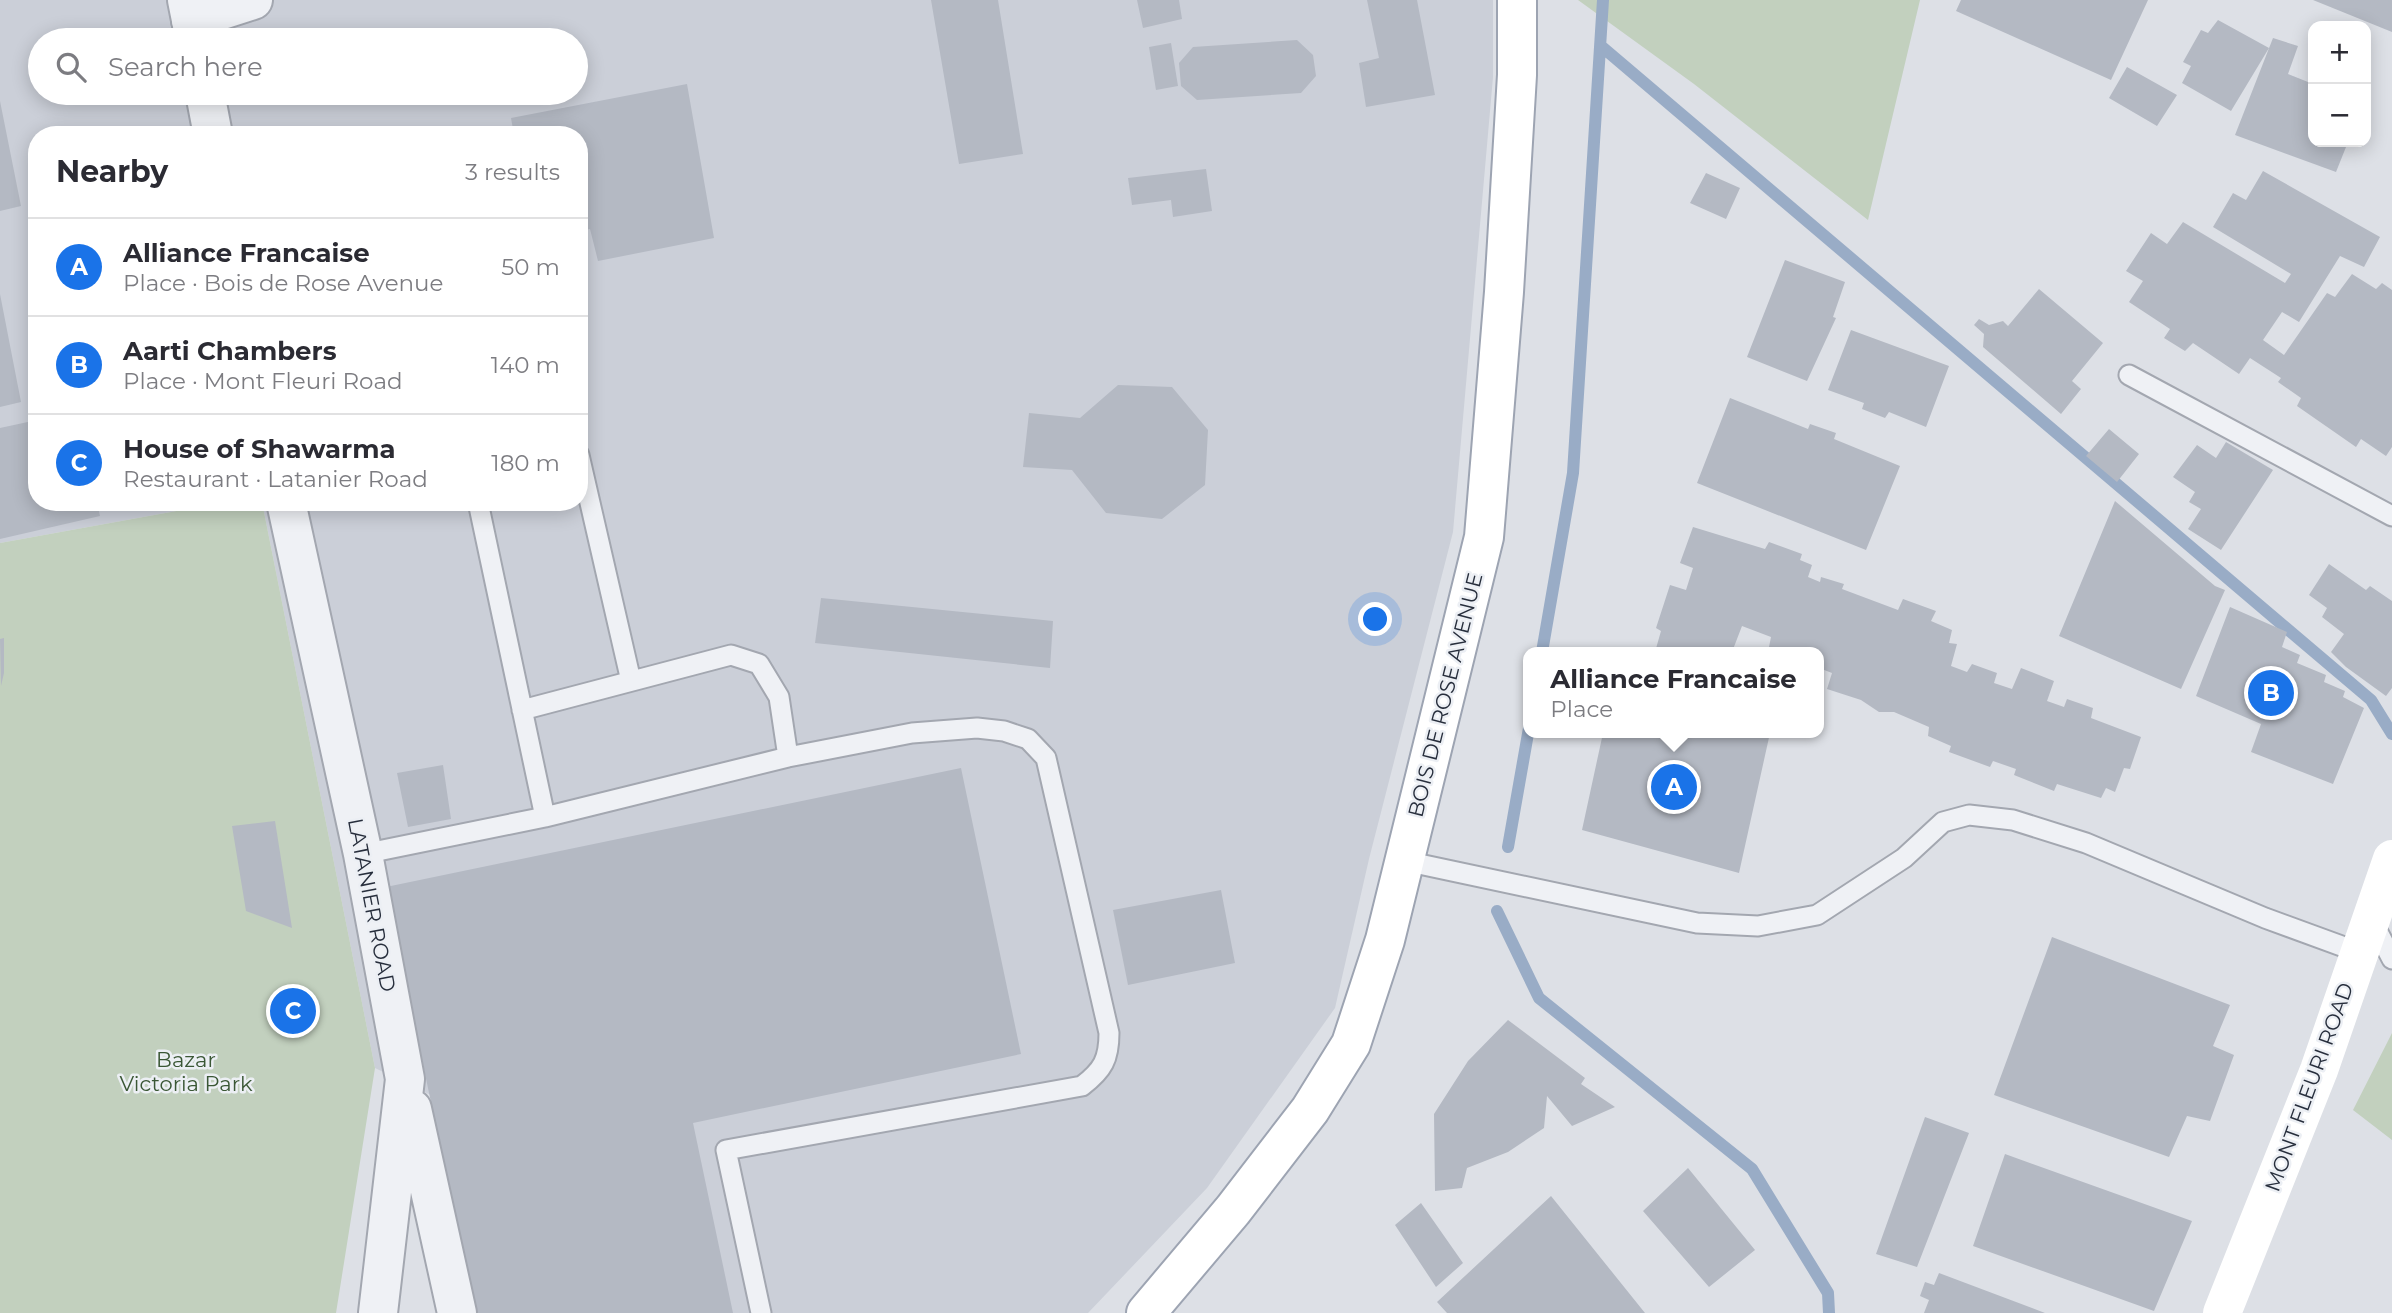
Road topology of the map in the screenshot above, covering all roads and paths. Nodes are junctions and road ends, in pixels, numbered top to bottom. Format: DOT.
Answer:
graph roads {
  1 [pos="253,0"];
  2 [pos="1517,0"];
  3 [pos="191,20"];
  4 [pos="207,105"];
  5 [pos="211,126"];
  6 [pos="2129,375"];
  7 [pos="588,494"];
  8 [pos="288,511"];
  9 [pos="480,511"];
  10 [pos="2392,516"];
  11 [pos="631,681"];
  12 [pos="522,710"];
  13 [pos="788,757"];
  14 [pos="545,817"];
  15 [pos="363,854"];
  16 [pos="2392,859"];
  17 [pos="1405,861"];
  18 [pos="2374,943"];
  19 [pos="405,1079"];
  20 [pos="378,1313"];
  21 [pos="457,1313"];
  22 [pos="761,1313"];
  23 [pos="1146,1313"];
  24 [pos="2222,1313"];
  1 -- 3 [label="street"];
  2 -- 17 [label="main road, BOIS DE ROSE AVENUE"];
  4 -- 5 [label="street"];
  6 -- 10 [label="lane"];
  7 -- 11 [label="lane"];
  8 -- 15 [label="street, LATANIER ROAD"];
  9 -- 12 [label="lane"];
  11 -- 12 [label="lane"];
  11 -- 13 [label="lane"];
  12 -- 14 [label="lane"];
  13 -- 14 [label="lane"];
  13 -- 22 [label="lane"];
  14 -- 15 [label="lane"];
  15 -- 19 [label="street, LATANIER ROAD"];
  16 -- 18 [label="main road, MONT FLEURI ROAD"];
  17 -- 18 [label="lane"];
  17 -- 23 [label="main road, BOIS DE ROSE AVENUE"];
  18 -- 24 [label="main road, MONT FLEURI ROAD"];
  19 -- 20 [label="street, LATANIER ROAD"];
  19 -- 21 [label="street"];
}
